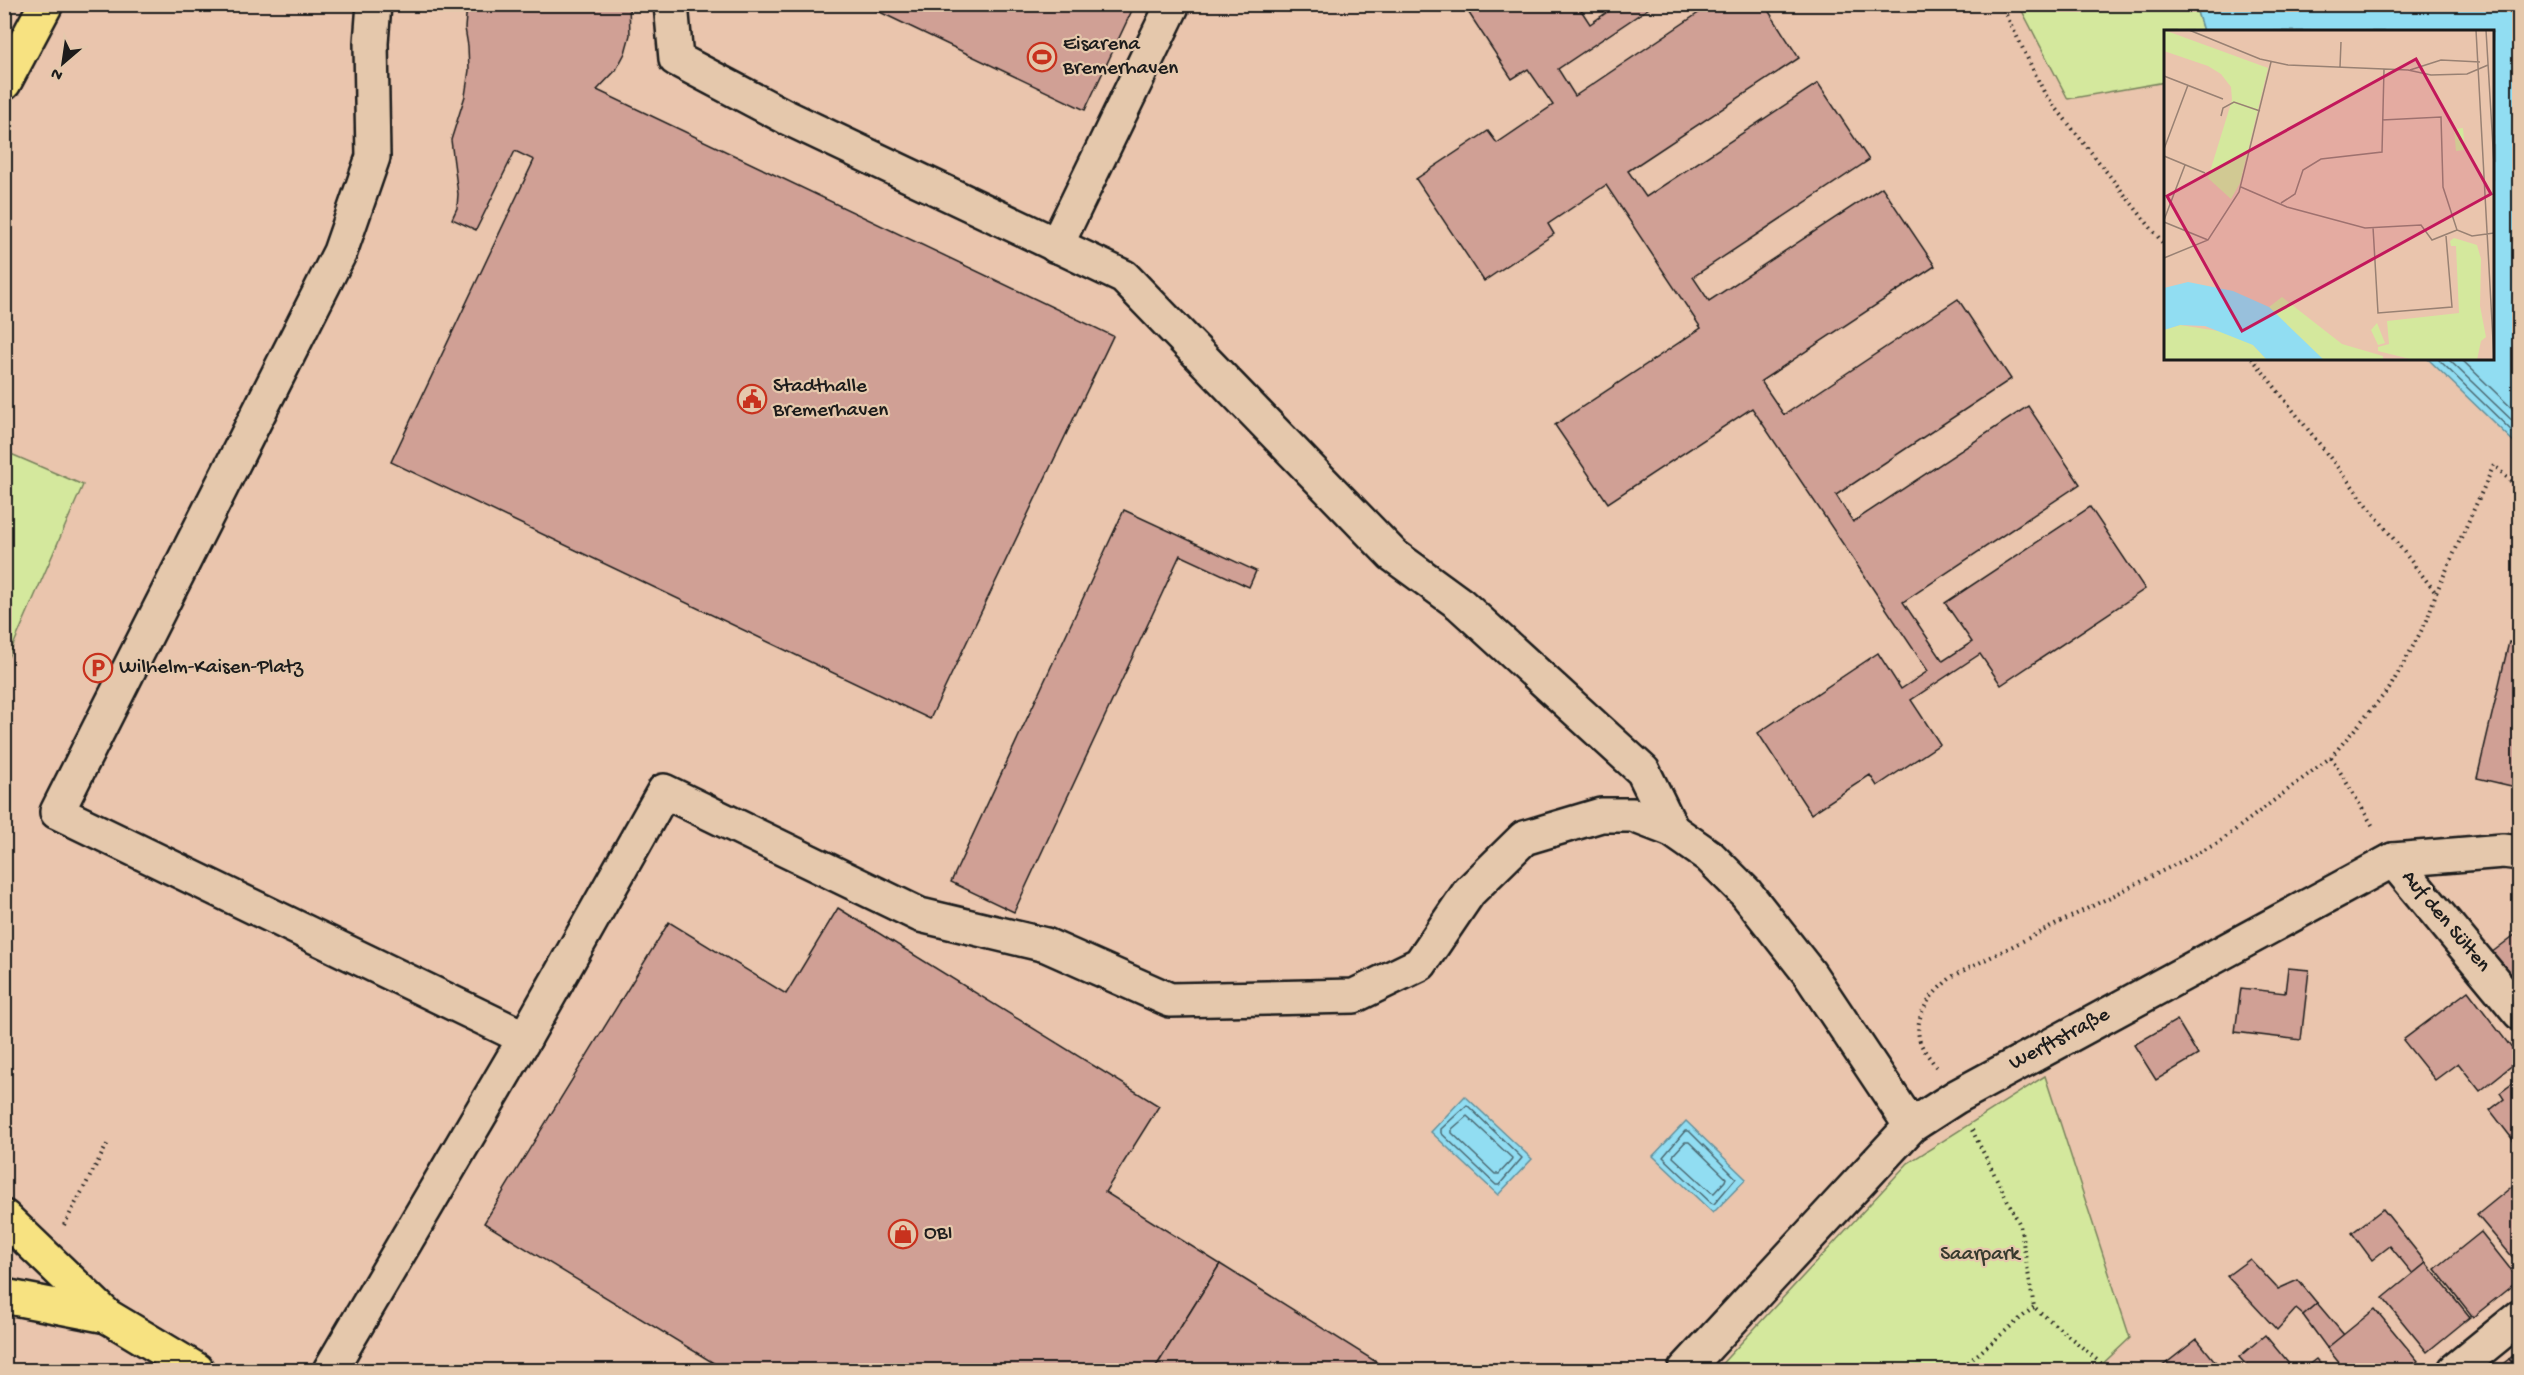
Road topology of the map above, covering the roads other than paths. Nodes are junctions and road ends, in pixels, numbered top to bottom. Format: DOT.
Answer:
graph roads {
  1 [pos="46,4"];
  2 [pos="374,4"];
  3 [pos="671,4"];
  4 [pos="1173,4"];
  5 [pos="4,83"];
  6 [pos="1056,246"];
  7 [pos="1672,831"];
  8 [pos="2520,853"];
  9 [pos="2393,860"];
  10 [pos="2520,1013"];
  11 [pos="525,1038"];
  12 [pos="1911,1126"];
  13 [pos="4,1217"];
  14 [pos="4,1296"];
  15 [pos="107,1316"];
  16 [pos="2520,1317"];
  17 [pos="196,1371"];
  18 [pos="330,1371"];
  19 [pos="1685,1371"];
  20 [pos="2455,1371"];
  1 -- 5 [label="main road"];
  2 -- 11 [label="street"];
  3 -- 6 [label="street"];
  4 -- 6 [label="street"];
  6 -- 7 [label="street"];
  7 -- 11 [label="street"];
  7 -- 12 [label="street"];
  8 -- 9 [label="street, Werftstraße"];
  9 -- 10 [label="street, Auf den Sülten"];
  9 -- 12 [label="street, Werftstraße"];
  11 -- 18 [label="street"];
  12 -- 19 [label="street, Werftstraße"];
  13 -- 15 [label="main road"];
  14 -- 15 [label="main road"];
  15 -- 17 [label="main road"];
  16 -- 20 [label="street"];
}
